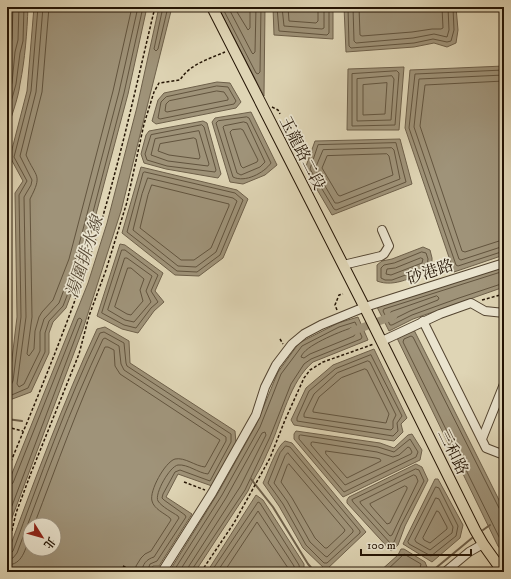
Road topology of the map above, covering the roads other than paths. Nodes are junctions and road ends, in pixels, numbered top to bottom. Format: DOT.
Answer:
graph roads {
  1 [pos="212,7"];
  2 [pos="382,230"];
  3 [pos="504,263"];
  4 [pos="343,265"];
  5 [pos="366,310"];
  6 [pos="504,313"];
  7 [pos="423,321"];
  8 [pos="382,341"];
  9 [pos="504,384"];
  10 [pos="482,439"];
  11 [pos="504,455"];
  12 [pos="483,544"];
  13 [pos="162,572"];
  14 [pos="445,572"];
  15 [pos="503,572"];
  1 -- 4 [label="main road, 玉龍路二段"];
  2 -- 4 [label="street"];
  3 -- 5 [label="street, 砂港路"];
  4 -- 5 [label="main road, 玉龍路二段"];
  5 -- 8 [label="main road, 三和路"];
  5 -- 13 [label="street, 砂港路"];
  6 -- 7 [label="street"];
  7 -- 8 [label="street"];
  7 -- 10 [label="street"];
  8 -- 12 [label="main road, 三和路"];
  9 -- 10 [label="street"];
  10 -- 11 [label="street"];
  12 -- 14 [label="street"];
  12 -- 15 [label="main road, 三和路"];
}
